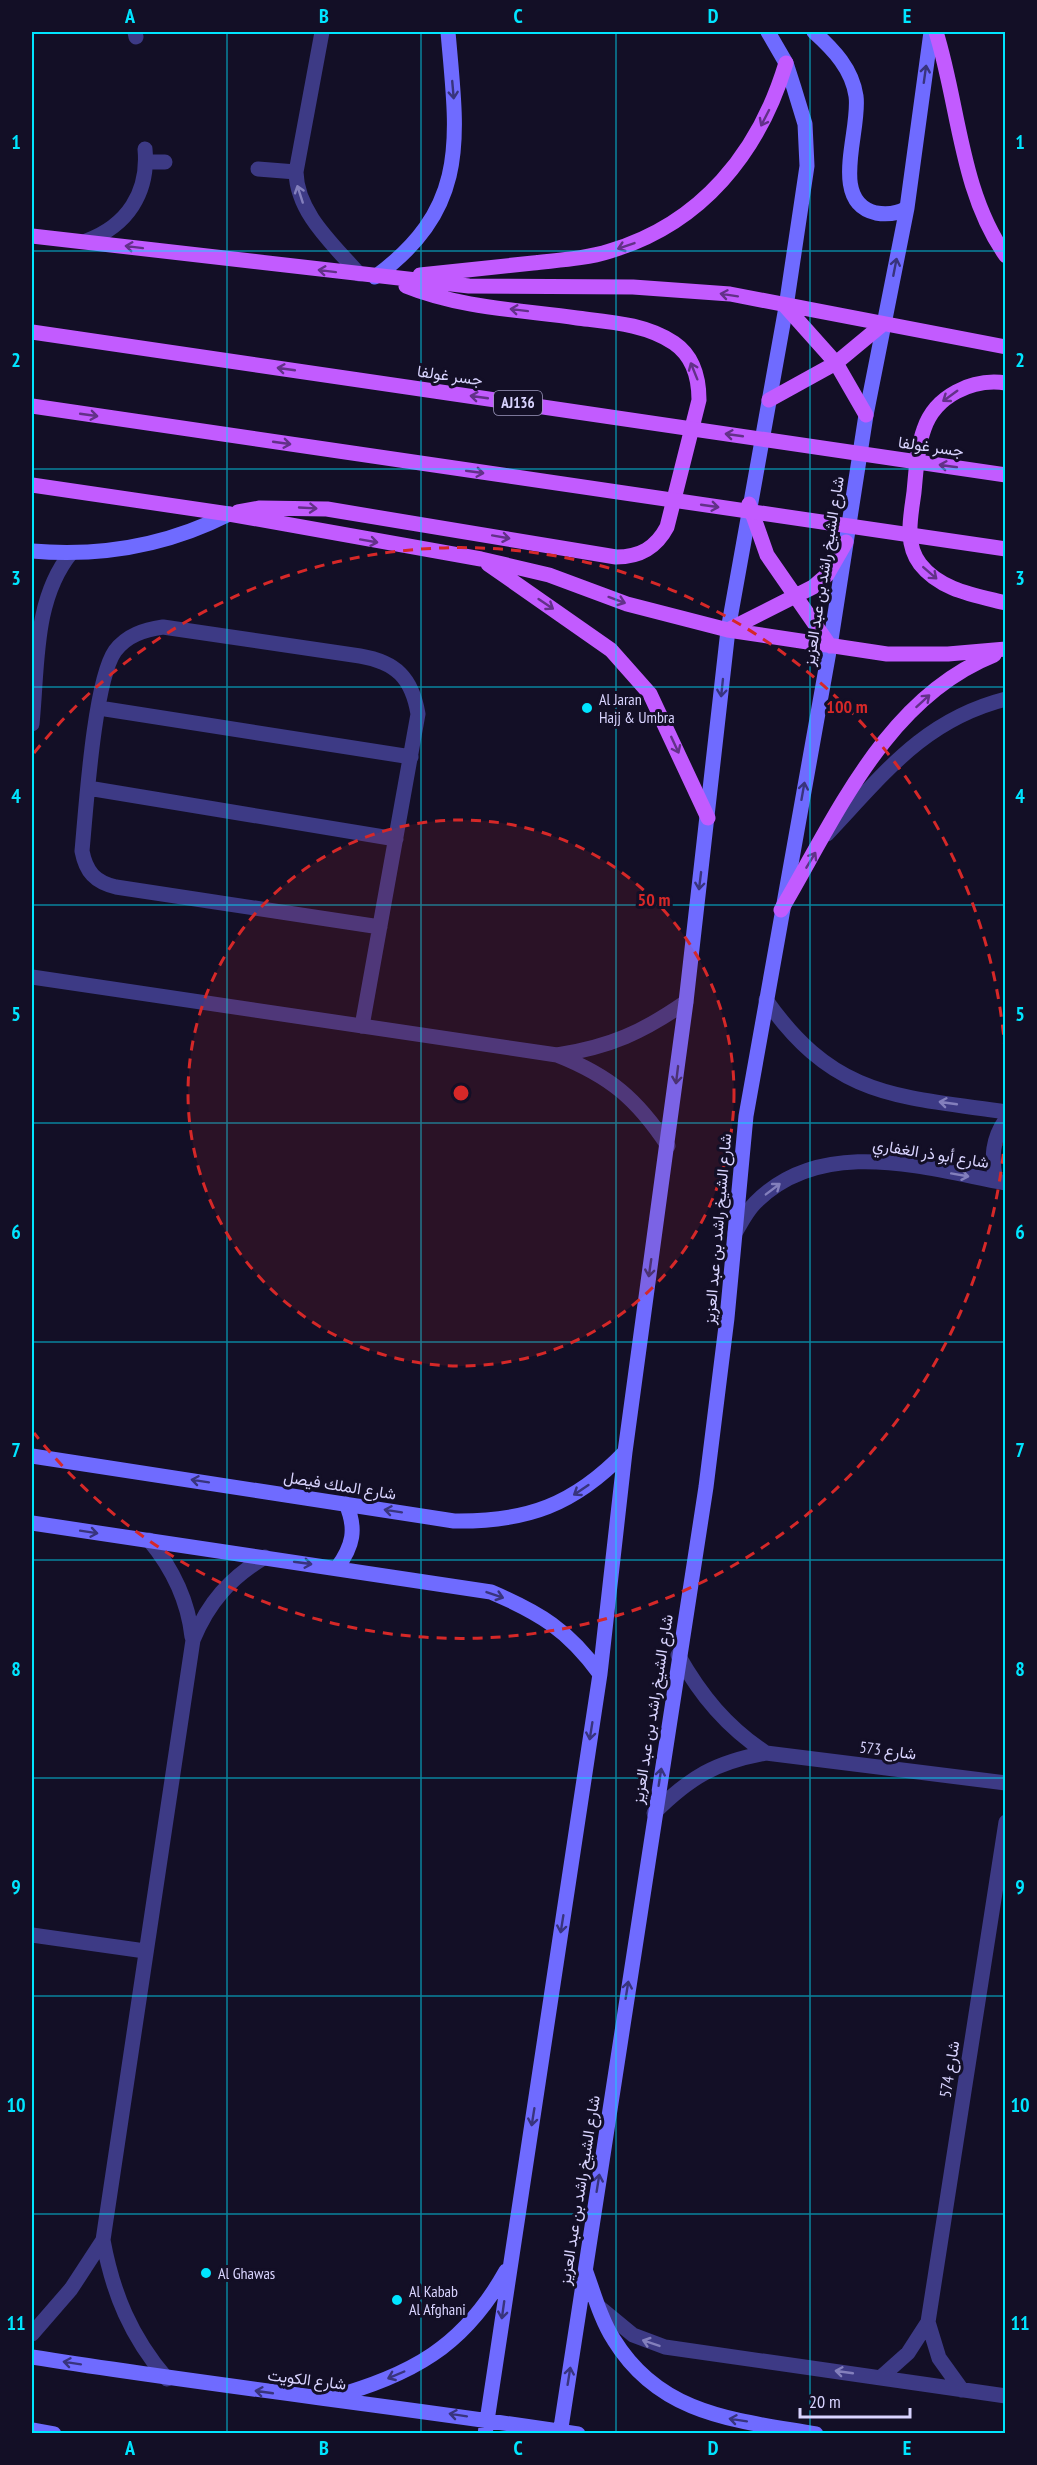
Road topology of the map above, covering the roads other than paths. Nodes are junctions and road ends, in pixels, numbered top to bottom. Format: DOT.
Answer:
graph roads {
  1 [pos="322,32"];
  2 [pos="448,32"];
  3 [pos="768,32"];
  4 [pos="814,32"];
  5 [pos="931,32"];
  6 [pos="936,32"];
  7 [pos="786,63"];
  8 [pos="165,162"];
  9 [pos="258,169"];
  10 [pos="296,172"];
  11 [pos="907,208"];
  12 [pos="32,236"];
  13 [pos="86,241"];
  14 [pos="1005,256"];
  15 [pos="359,274"];
  16 [pos="380,278"];
  17 [pos="786,307"];
  18 [pos="883,324"];
  19 [pos="32,332"];
  20 [pos="1005,346"];
  21 [pos="836,363"];
  22 [pos="1005,383"];
  23 [pos="769,400"];
  24 [pos="32,406"];
  25 [pos="866,415"];
  26 [pos="1005,475"];
  27 [pos="32,485"];
  28 [pos="749,504"];
  29 [pos="229,514"];
  30 [pos="846,542"];
  31 [pos="1005,549"];
  32 [pos="32,551"];
  33 [pos="71,553"];
  34 [pos="481,559"];
  35 [pos="39,595"];
  36 [pos="796,596"];
  37 [pos="1005,603"];
  38 [pos="728,630"];
  39 [pos="830,646"];
  40 [pos="1005,650"];
  41 [pos="1005,699"];
  42 [pos="33,700"];
  43 [pos="99,708"];
  44 [pos="32,724"];
  45 [pos="411,757"];
  46 [pos="88,788"];
  47 [pos="708,818"];
  48 [pos="825,836"];
  49 [pos="396,839"];
  50 [pos="781,910"];
  51 [pos="380,927"];
  52 [pos="32,977"];
  53 [pos="766,1000"];
  54 [pos="686,1002"];
  55 [pos="363,1026"];
  56 [pos="557,1055"];
  57 [pos="1005,1112"];
  58 [pos="1005,1119"];
  59 [pos="668,1146"];
  60 [pos="1001,1182"];
  61 [pos="735,1233"];
  62 [pos="625,1452"];
  63 [pos="32,1456"];
  64 [pos="346,1504"];
  65 [pos="32,1523"];
  66 [pos="149,1540"];
  67 [pos="265,1557"];
  68 [pos="337,1568"];
  69 [pos="193,1640"];
  70 [pos="678,1655"];
  71 [pos="600,1674"];
  72 [pos="766,1753"];
  73 [pos="1005,1784"];
  74 [pos="654,1813"];
  75 [pos="1005,1822"];
  76 [pos="32,1935"];
  77 [pos="145,1951"];
  78 [pos="103,2240"];
  79 [pos="510,2263"];
  80 [pos="585,2269"];
  81 [pos="599,2307"];
  82 [pos="928,2322"];
  83 [pos="32,2334"];
  84 [pos="32,2357"];
  85 [pos="880,2378"];
  86 [pos="167,2379"];
  87 [pos="962,2390"];
  88 [pos="1005,2396"];
  89 [pos="322,2400"];
  90 [pos="486,2427"];
  91 [pos="32,2430"];
  92 [pos="560,2432"];
  93 [pos="54,2433"];
  94 [pos="578,2433"];
  95 [pos="816,2433"];
  1 -- 10 [label="street"];
  2 -- 16 [label="main road, one-way"];
  3 -- 7 [label="main road"];
  4 -- 11 [label="main road"];
  11 -- 5 [label="main road, شارع الشيخ راشد بن عبد العزيز, one-way"];
  6 -- 14 [label="main road"];
  7 -- 16 [label="main road, one-way"];
  7 -- 17 [label="main road"];
  8 -- 13 [label="street"];
  9 -- 10 [label="street"];
  15 -- 10 [label="street, one-way"];
  18 -- 11 [label="main road, شارع الشيخ راشد بن عبد العزيز, one-way"];
  12 -- 13 [label="main road"];
  15 -- 13 [label="main road, one-way"];
  15 -- 16 [label="main road"];
  17 -- 16 [label="main road, one-way"];
  29 -- 16 [label="main road, one-way"];
  17 -- 18 [label="main road"];
  17 -- 21 [label="main road"];
  17 -- 23 [label="main road"];
  18 -- 20 [label="main road"];
  18 -- 21 [label="main road"];
  18 -- 25 [label="main road, شارع الشيخ راشد بن عبد العزيز"];
  26 -- 19 [label="main road, جسر غولفا / AJ136, one-way, bridge"];
  21 -- 23 [label="main road"];
  21 -- 25 [label="main road"];
  22 -- 37 [label="main road, one-way"];
  23 -- 28 [label="main road"];
  24 -- 31 [label="main road, one-way, bridge"];
  25 -- 30 [label="main road, شارع الشيخ راشد بن عبد العزيز"];
  27 -- 29 [label="main road"];
  28 -- 36 [label="main road"];
  28 -- 38 [label="main road"];
  29 -- 33 [label="main road"];
  29 -- 34 [label="main road, one-way"];
  30 -- 36 [label="main road"];
  30 -- 39 [label="main road, شارع الشيخ راشد بن عبد العزيز"];
  32 -- 33 [label="main road"];
  33 -- 35 [label="street"];
  34 -- 38 [label="main road, one-way"];
  34 -- 47 [label="main road, one-way"];
  35 -- 42 [label="street"];
  36 -- 38 [label="main road"];
  36 -- 39 [label="main road"];
  38 -- 39 [label="main road"];
  38 -- 47 [label="main road, one-way"];
  39 -- 40 [label="main road"];
  50 -- 39 [label="main road, شارع الشيخ راشد بن عبد العزيز, one-way"];
  48 -- 40 [label="main road, one-way"];
  41 -- 48 [label="street"];
  42 -- 44 [label="street"];
  43 -- 45 [label="street"];
  43 -- 45 [label="street"];
  43 -- 46 [label="street"];
  45 -- 49 [label="street"];
  46 -- 49 [label="street"];
  46 -- 51 [label="street"];
  47 -- 54 [label="main road, one-way"];
  50 -- 48 [label="main road, one-way"];
  49 -- 51 [label="street"];
  50 -- 53 [label="main road, شارع الشيخ راشد بن عبد العزيز"];
  51 -- 55 [label="street"];
  52 -- 55 [label="street"];
  57 -- 53 [label="street, one-way"];
  53 -- 61 [label="main road, شارع الشيخ راشد بن عبد العزيز"];
  54 -- 56 [label="street"];
  54 -- 59 [label="main road, one-way"];
  55 -- 56 [label="street"];
  56 -- 59 [label="street"];
  58 -- 60 [label="street"];
  59 -- 62 [label="main road, one-way"];
  61 -- 60 [label="street, شارع أبو ذر الغفاري, one-way"];
  61 -- 70 [label="main road, شارع الشيخ راشد بن عبد العزيز"];
  62 -- 64 [label="main road, شارع الملك فيصل, one-way"];
  62 -- 71 [label="main road"];
  64 -- 63 [label="main road, شارع الملك فيصل, one-way"];
  64 -- 68 [label="main road"];
  65 -- 66 [label="main road, one-way"];
  66 -- 67 [label="main road"];
  66 -- 69 [label="street"];
  67 -- 68 [label="main road, one-way"];
  67 -- 69 [label="street"];
  68 -- 71 [label="main road, one-way"];
  69 -- 77 [label="street"];
  70 -- 72 [label="street, شارع 573"];
  74 -- 70 [label="main road, شارع الشيخ راشد بن عبد العزيز, one-way"];
  71 -- 79 [label="main road, one-way"];
  72 -- 73 [label="street, شارع 573"];
  72 -- 74 [label="street, شارع 573"];
  80 -- 74 [label="main road, شارع الشيخ راشد بن عبد العزيز, one-way"];
  75 -- 82 [label="street, شارع 574"];
  76 -- 77 [label="street"];
  77 -- 78 [label="street"];
  78 -- 83 [label="street"];
  78 -- 86 [label="street"];
  79 -- 89 [label="main road, one-way"];
  79 -- 90 [label="main road, one-way"];
  80 -- 81 [label="main road"];
  92 -- 80 [label="main road, شارع الشيخ راشد بن عبد العزيز, one-way"];
  85 -- 81 [label="street, one-way"];
  95 -- 81 [label="main road, one-way"];
  82 -- 85 [label="street, شارع 574"];
  82 -- 87 [label="street, شارع 574"];
  86 -- 84 [label="main road, شارع الكويت, one-way"];
  85 -- 87 [label="street"];
  89 -- 86 [label="main road, شارع الكويت, one-way"];
  87 -- 88 [label="street"];
  90 -- 89 [label="main road, شارع الكويت, one-way"];
  90 -- 92 [label="main road, شارع الكويت"];
  91 -- 93 [label="main road"];
  92 -- 94 [label="main road, شارع الكويت"];
}
